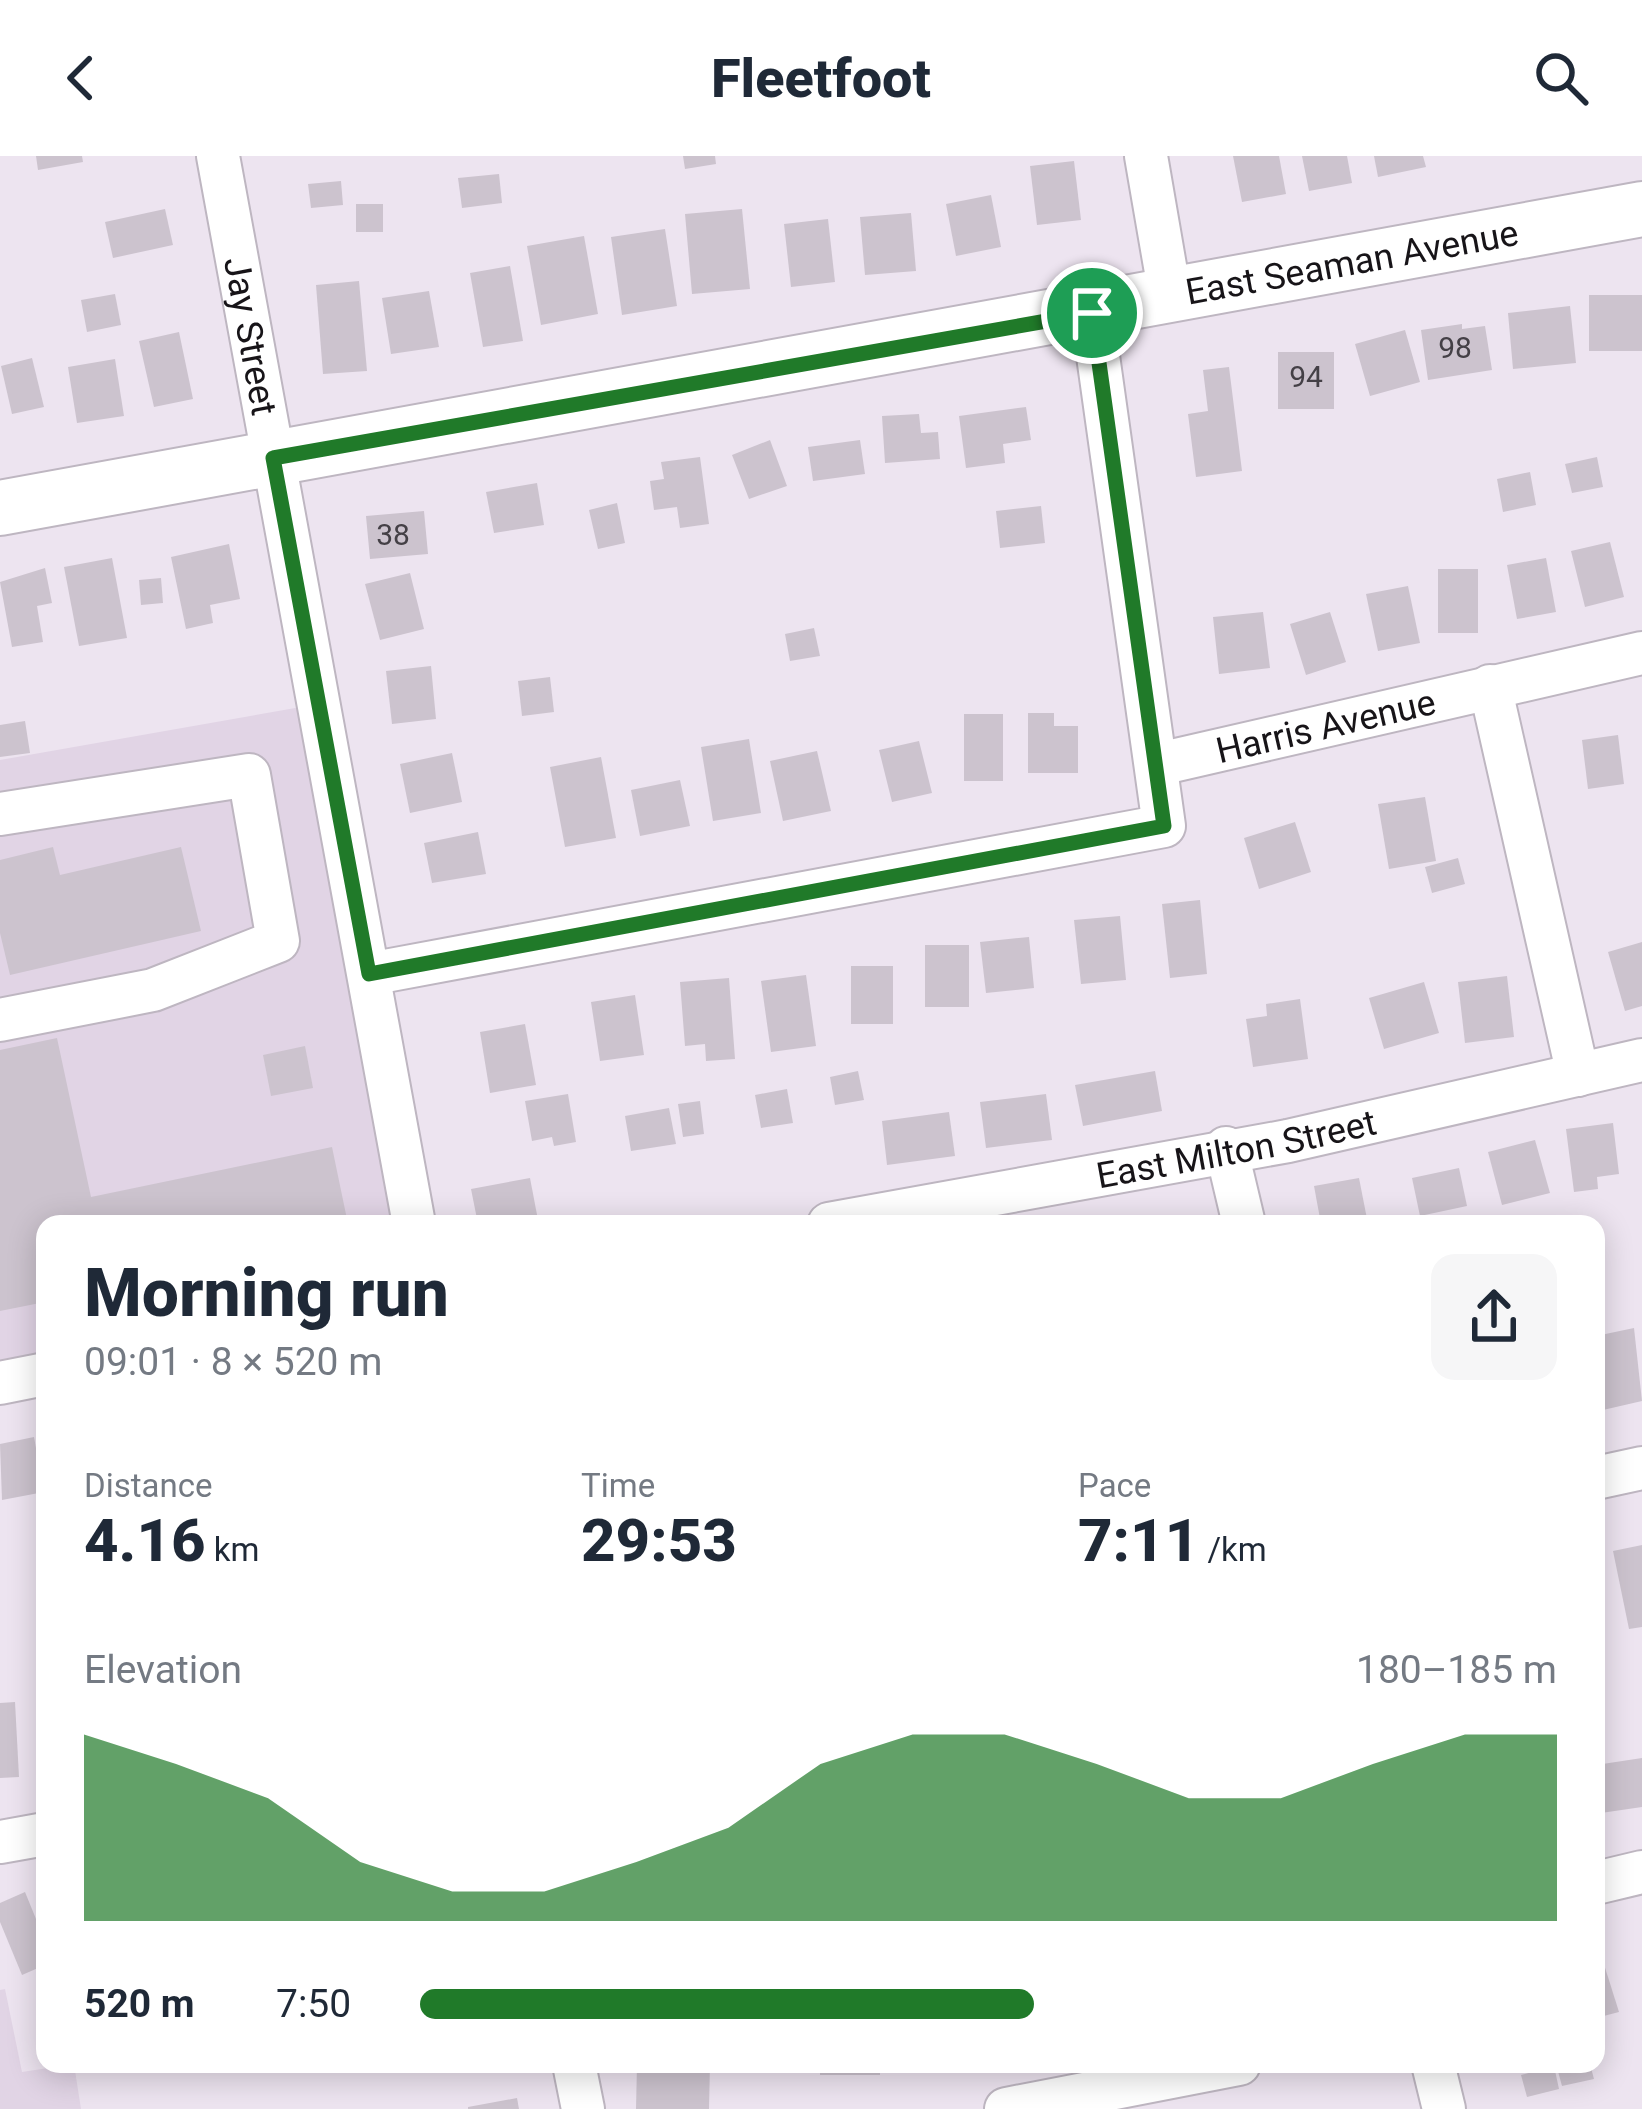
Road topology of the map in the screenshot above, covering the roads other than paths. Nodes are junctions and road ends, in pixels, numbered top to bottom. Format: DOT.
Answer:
graph roads {
  1 [pos="218,156"];
  2 [pos="1146,156"];
  3 [pos="1642,209"];
  4 [pos="1171,295"];
  5 [pos="1092,313"];
  6 [pos="273,458"];
  7 [pos="0,508"];
  8 [pos="1642,653"];
  9 [pos="1490,686"];
  10 [pos="1159,764"];
  11 [pos="0,814"];
  12 [pos="369,974"];
  13 [pos="0,1020"];
  14 [pos="1642,1060"];
  15 [pos="1578,1075"];
  16 [pos="1226,1148"];
  17 [pos="412,1215"];
  18 [pos="877,1215"];
  19 [pos="1242,1215"];
  20 [pos="36,1376"];
  21 [pos="0,1383"];
  22 [pos="1642,1468"];
  23 [pos="1605,1476"];
  24 [pos="36,1836"];
  25 [pos="0,1842"];
  26 [pos="1642,1873"];
  27 [pos="1605,1881"];
  28 [pos="576,2073"];
  29 [pos="1192,2073"];
  30 [pos="1435,2073"];
  31 [pos="583,2109"];
  32 [pos="1006,2109"];
  33 [pos="1444,2109"];
  1 -- 6 [label="street, Jay Street"];
  2 -- 4 [label="street"];
  3 -- 4 [label="main road, East Seaman Avenue"];
  4 -- 5 [label="main road, East Seaman Avenue"];
  5 -- 6 [label="main road, East Seaman Avenue"];
  5 -- 10 [label="street"];
  6 -- 7 [label="main road, East Seaman Avenue"];
  6 -- 12 [label="street, Jay Street"];
  8 -- 9 [label="street, Harris Avenue"];
  9 -- 10 [label="street, Harris Avenue"];
  9 -- 15 [label="street"];
  10 -- 12 [label="street"];
  11 -- 13 [label="street"];
  12 -- 17 [label="street, Jay Street"];
  14 -- 15 [label="street, East Milton Street"];
  15 -- 16 [label="street, East Milton Street"];
  16 -- 18 [label="street, East Milton Street"];
  16 -- 19 [label="street"];
  20 -- 21 [label="street"];
  22 -- 23 [label="street"];
  24 -- 25 [label="street"];
  26 -- 27 [label="street"];
  28 -- 31 [label="street"];
  29 -- 32 [label="street"];
  30 -- 33 [label="street"];
}
